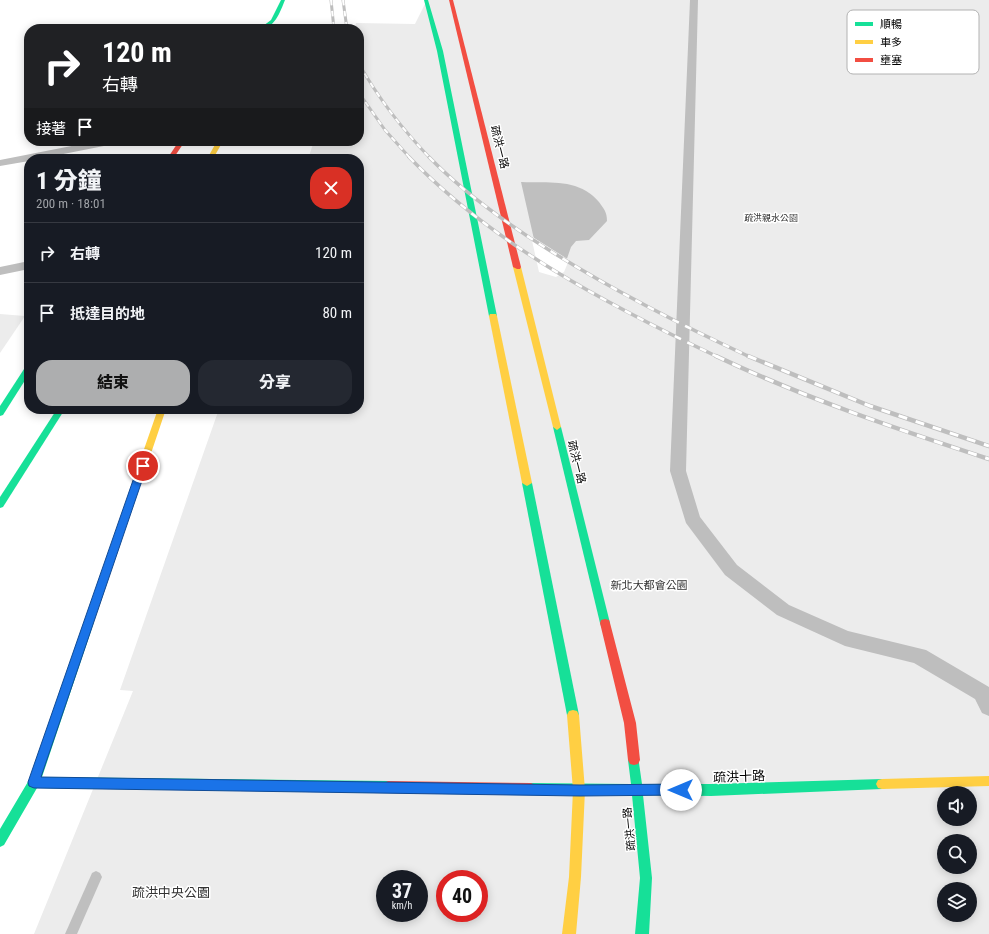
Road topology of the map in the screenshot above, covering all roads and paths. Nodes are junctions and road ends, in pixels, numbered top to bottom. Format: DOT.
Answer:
graph roads {
  1 [pos="283,0"];
  2 [pos="426,0"];
  3 [pos="451,0"];
  4 [pos="694,0"];
  5 [pos="265,14"];
  6 [pos="262,24"];
  7 [pos="268,24"];
  8 [pos="88,146"];
  9 [pos="47,154"];
  10 [pos="24,158"];
  11 [pos="0,163"];
  12 [pos="24,266"];
  13 [pos="0,271"];
  14 [pos="24,376"];
  15 [pos="0,413"];
  16 [pos="58,414"];
  17 [pos="160,414"];
  18 [pos="0,504"];
  19 [pos="989,707"];
  20 [pos="989,781"];
  21 [pos="34,782"];
  22 [pos="580,790"];
  23 [pos="637,790"];
  24 [pos="0,841"];
  25 [pos="569,934"];
  26 [pos="642,934"];
  1 -- 7 [label="street"];
  2 -- 22 [label="street"];
  3 -- 23 [label="street, 疏洪一路"];
  4 -- 19 [label="lane"];
  5 -- 6 [label="street"];
  8 -- 9 [label="lane"];
  10 -- 11 [label="lane"];
  12 -- 13 [label="lane"];
  14 -- 15 [label="street"];
  16 -- 18 [label="street"];
  17 -- 21 [label="street"];
  20 -- 23 [label="street, 疏洪十路"];
  21 -- 22 [label="street, 疏洪十路"];
  21 -- 24 [label="street"];
  22 -- 23 [label="street, 疏洪十路"];
  22 -- 25 [label="street"];
  23 -- 26 [label="street, 疏洪一路"];
}
